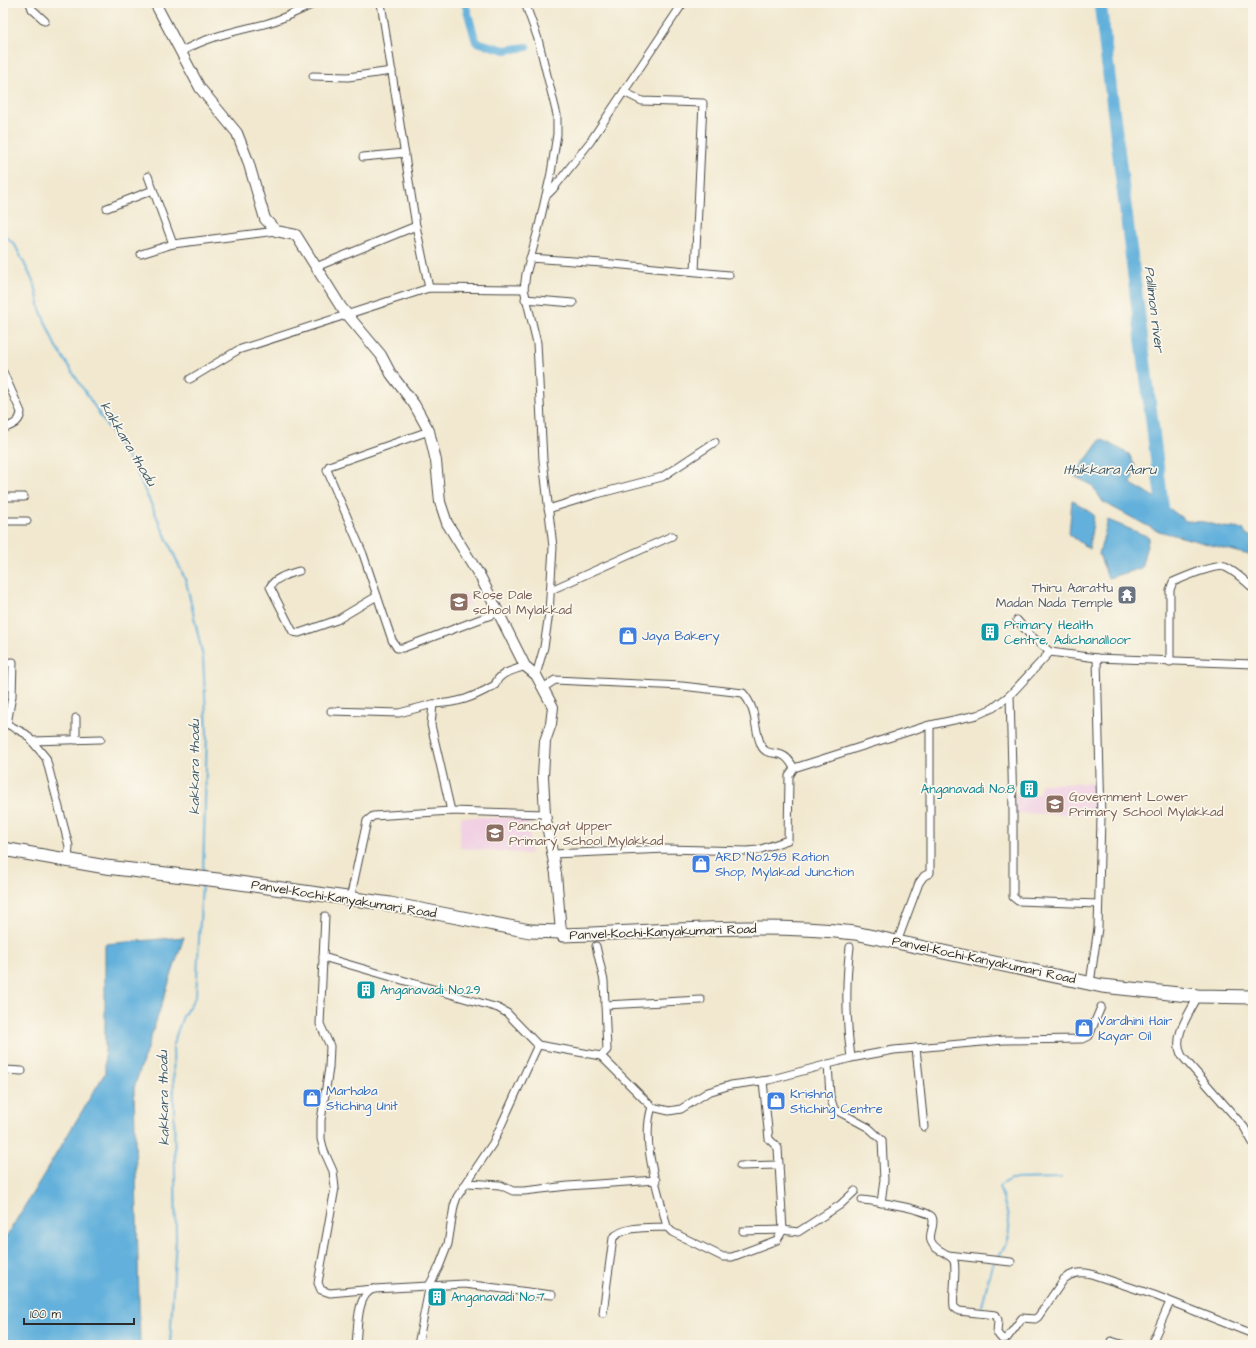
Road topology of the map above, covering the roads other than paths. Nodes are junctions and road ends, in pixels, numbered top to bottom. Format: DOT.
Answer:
graph roads {
  1 [pos="30,3"];
  2 [pos="155,3"];
  3 [pos="316,3"];
  4 [pos="382,3"];
  5 [pos="525,3"];
  6 [pos="683,3"];
  7 [pos="45,21"];
  8 [pos="181,52"];
  9 [pos="392,71"];
  10 [pos="313,76"];
  11 [pos="624,92"];
  12 [pos="405,152"];
  13 [pos="363,157"];
  14 [pos="148,176"];
  15 [pos="153,190"];
  16 [pos="546,196"];
  17 [pos="107,208"];
  18 [pos="416,226"];
  19 [pos="276,231"];
  20 [pos="173,244"];
  21 [pos="141,254"];
  22 [pos="530,258"];
  23 [pos="316,267"];
  24 [pos="695,271"];
  25 [pos="729,275"];
  26 [pos="429,288"];
  27 [pos="524,289"];
  28 [pos="526,299"];
  29 [pos="573,303"];
  30 [pos="347,314"];
  31 [pos="3,372"];
  32 [pos="190,379"];
  33 [pos="3,429"];
  34 [pos="429,431"];
  35 [pos="715,442"];
  36 [pos="24,497"];
  37 [pos="3,498"];
  38 [pos="548,509"];
  39 [pos="3,521"];
  40 [pos="27,521"];
  41 [pos="672,536"];
  42 [pos="299,571"];
  43 [pos="1253,588"];
  44 [pos="551,590"];
  45 [pos="377,596"];
  46 [pos="499,612"];
  47 [pos="1017,620"];
  48 [pos="1050,652"];
  49 [pos="1097,658"];
  50 [pos="1170,662"];
  51 [pos="3,663"];
  52 [pos="1253,664"];
  53 [pos="525,666"];
  54 [pos="536,674"];
  55 [pos="543,688"];
  56 [pos="1010,695"];
  57 [pos="433,704"];
  58 [pos="331,712"];
  59 [pos="76,718"];
  60 [pos="5,723"];
  61 [pos="930,725"];
  62 [pos="100,739"];
  63 [pos="76,740"];
  64 [pos="32,741"];
  65 [pos="794,768"];
  66 [pos="451,811"];
  67 [pos="545,814"];
  68 [pos="3,849"];
  69 [pos="553,854"];
  70 [pos="68,861"];
  71 [pos="350,899"];
  72 [pos="1098,904"];
  73 [pos="325,916"];
  74 [pos="561,932"];
  75 [pos="897,942"];
  76 [pos="596,946"];
  77 [pos="850,947"];
  78 [pos="323,957"];
  79 [pos="1090,983"];
  80 [pos="1198,996"];
  81 [pos="1251,998"];
  82 [pos="701,1000"];
  83 [pos="605,1005"];
  84 [pos="1101,1007"];
  85 [pos="538,1045"];
  86 [pos="916,1048"];
  87 [pos="601,1056"];
  88 [pos="851,1058"];
  89 [pos="828,1064"];
  90 [pos="22,1072"];
  91 [pos="3,1078"];
  92 [pos="763,1080"];
  93 [pos="652,1107"];
  94 [pos="924,1127"];
  95 [pos="1253,1143"];
  96 [pos="779,1165"];
  97 [pos="740,1166"];
  98 [pos="656,1180"];
  99 [pos="468,1183"];
  100 [pos="855,1191"];
  101 [pos="862,1200"];
  102 [pos="881,1203"];
  103 [pos="668,1228"];
  104 [pos="783,1230"];
  105 [pos="743,1232"];
  106 [pos="948,1256"];
  107 [pos="1010,1262"];
  108 [pos="430,1284"];
  109 [pos="374,1289"];
  110 [pos="552,1295"];
  111 [pos="1170,1302"];
  112 [pos="603,1313"];
  113 [pos="1253,1334"];
  114 [pos="1111,1341"];
  115 [pos="356,1345"];
  116 [pos="418,1345"];
  117 [pos="1124,1345"];
  118 [pos="1151,1345"];
  1 -- 7 [label="street"];
  2 -- 8 [label="main road"];
  3 -- 8 [label="street"];
  4 -- 9 [label="street"];
  5 -- 16 [label="street"];
  6 -- 11 [label="street"];
  8 -- 19 [label="main road"];
  9 -- 10 [label="street"];
  9 -- 12 [label="street"];
  11 -- 16 [label="street"];
  11 -- 24 [label="street"];
  12 -- 13 [label="street"];
  12 -- 18 [label="street"];
  14 -- 15 [label="street"];
  15 -- 17 [label="street"];
  15 -- 20 [label="street"];
  16 -- 22 [label="street"];
  18 -- 23 [label="street"];
  18 -- 26 [label="street"];
  19 -- 20 [label="street"];
  19 -- 23 [label="main road"];
  20 -- 21 [label="street"];
  22 -- 24 [label="street"];
  22 -- 27 [label="street"];
  23 -- 30 [label="main road"];
  24 -- 25 [label="street"];
  26 -- 27 [label="street"];
  26 -- 30 [label="street"];
  27 -- 28 [label="street"];
  28 -- 29 [label="street"];
  28 -- 38 [label="street"];
  30 -- 32 [label="street"];
  30 -- 34 [label="main road"];
  31 -- 33 [label="street"];
  34 -- 45 [label="street"];
  34 -- 46 [label="main road"];
  35 -- 38 [label="street"];
  36 -- 37 [label="street"];
  38 -- 44 [label="street"];
  39 -- 40 [label="street"];
  41 -- 44 [label="street"];
  42 -- 45 [label="street"];
  43 -- 50 [label="street"];
  44 -- 54 [label="street"];
  45 -- 46 [label="street"];
  46 -- 53 [label="main road"];
  47 -- 48 [label="street"];
  48 -- 49 [label="street"];
  48 -- 56 [label="street"];
  49 -- 50 [label="street"];
  49 -- 72 [label="street"];
  50 -- 52 [label="street"];
  51 -- 60 [label="street"];
  53 -- 54 [label="main road"];
  53 -- 57 [label="street"];
  54 -- 55 [label="main road"];
  55 -- 65 [label="street"];
  55 -- 67 [label="main road"];
  56 -- 61 [label="street"];
  56 -- 72 [label="street"];
  57 -- 58 [label="street"];
  57 -- 66 [label="street"];
  59 -- 63 [label="street"];
  60 -- 64 [label="street"];
  61 -- 65 [label="street"];
  61 -- 75 [label="street"];
  62 -- 63 [label="street"];
  63 -- 64 [label="street"];
  64 -- 70 [label="street"];
  65 -- 69 [label="street"];
  66 -- 67 [label="street"];
  66 -- 71 [label="street"];
  67 -- 69 [label="main road"];
  68 -- 70 [label="highway, Panvel-Kochi-Kanyakumari Road"];
  69 -- 74 [label="main road"];
  70 -- 71 [label="highway, Panvel-Kochi-Kanyakumari Road"];
  71 -- 74 [label="highway, Panvel-Kochi-Kanyakumari Road"];
  72 -- 79 [label="street"];
  73 -- 78 [label="street"];
  74 -- 75 [label="highway, Panvel-Kochi-Kanyakumari Road"];
  75 -- 79 [label="highway, Panvel-Kochi-Kanyakumari Road"];
  76 -- 83 [label="street"];
  77 -- 88 [label="street"];
  78 -- 85 [label="street"];
  78 -- 109 [label="street"];
  79 -- 80 [label="highway, Panvel-Kochi-Kanyakumari Road"];
  80 -- 81 [label="highway, Panvel-Kochi-Kanyakumari Road"];
  80 -- 95 [label="street"];
  82 -- 83 [label="street"];
  83 -- 87 [label="street"];
  84 -- 86 [label="street"];
  85 -- 87 [label="street"];
  85 -- 99 [label="street"];
  86 -- 88 [label="street"];
  86 -- 94 [label="street"];
  87 -- 93 [label="street"];
  88 -- 89 [label="street"];
  89 -- 92 [label="street"];
  89 -- 102 [label="street"];
  90 -- 91 [label="street"];
  92 -- 93 [label="street"];
  92 -- 96 [label="street"];
  93 -- 98 [label="street"];
  96 -- 97 [label="street"];
  96 -- 104 [label="street"];
  98 -- 99 [label="street"];
  98 -- 103 [label="street"];
  99 -- 108 [label="street"];
  100 -- 104 [label="street"];
  101 -- 102 [label="street"];
  102 -- 106 [label="street"];
  103 -- 104 [label="street"];
  103 -- 112 [label="street"];
  104 -- 105 [label="street"];
  106 -- 107 [label="street"];
  106 -- 111 [label="street"];
  108 -- 109 [label="street"];
  108 -- 110 [label="street"];
  108 -- 116 [label="street"];
  109 -- 115 [label="street"];
  111 -- 113 [label="street"];
  111 -- 118 [label="street"];
  114 -- 117 [label="street"];
}
